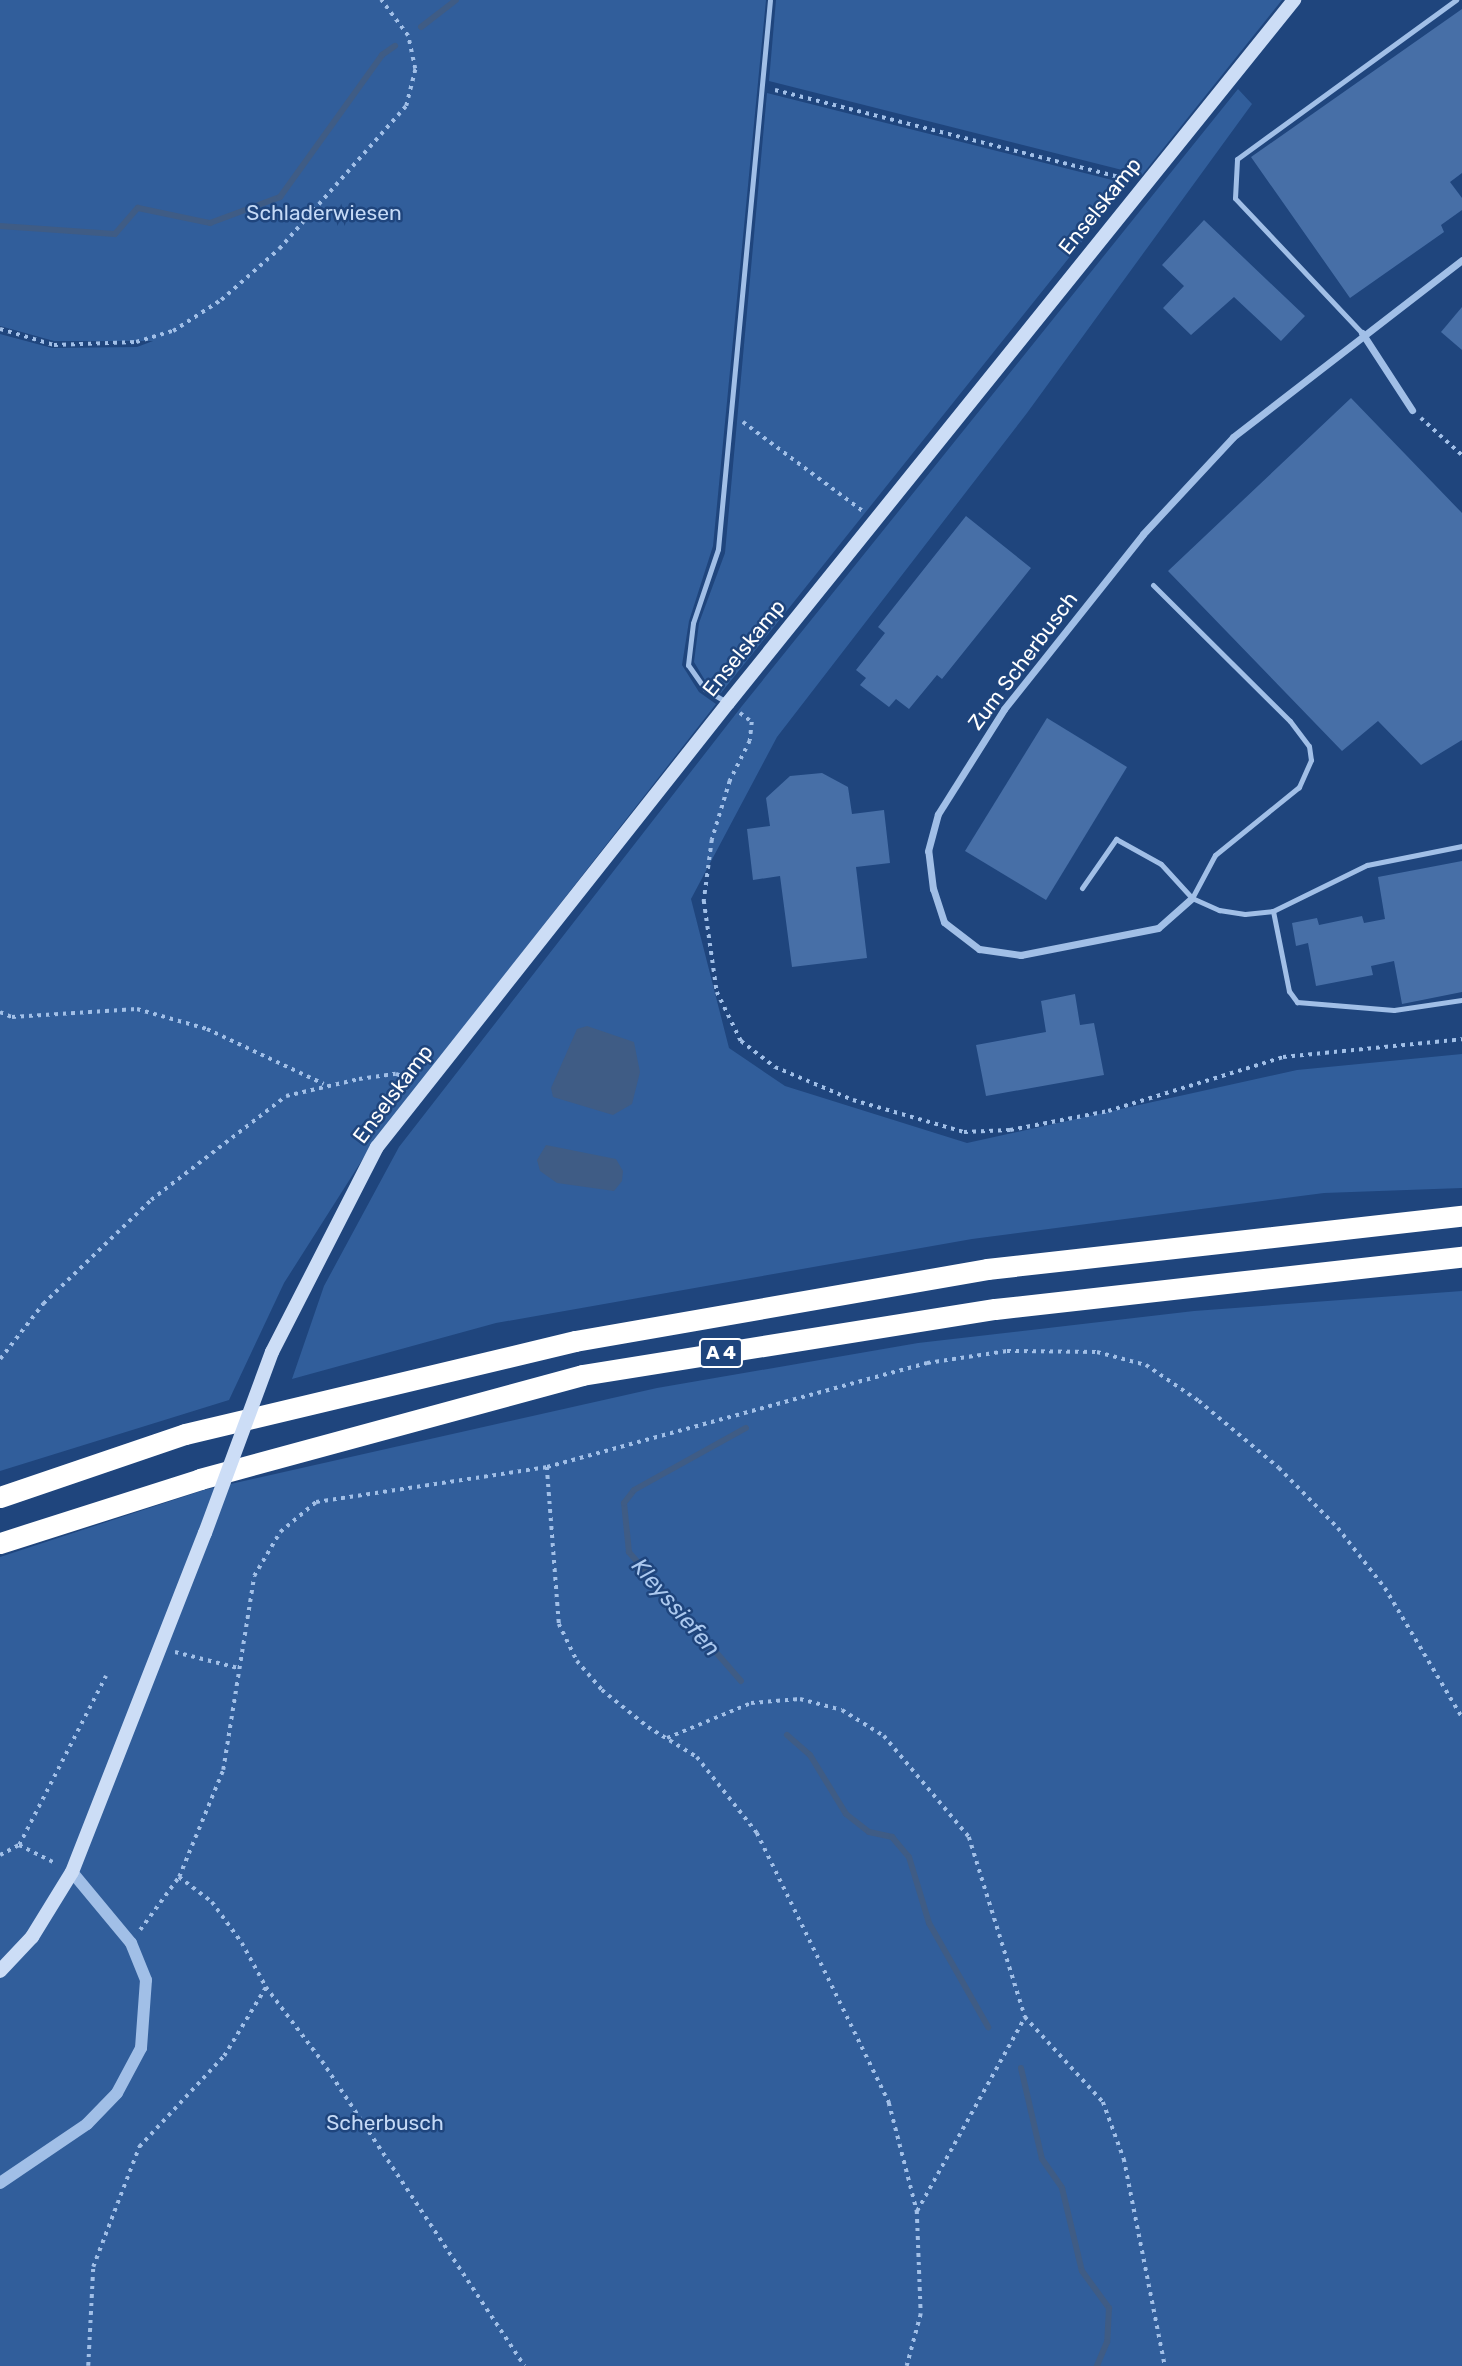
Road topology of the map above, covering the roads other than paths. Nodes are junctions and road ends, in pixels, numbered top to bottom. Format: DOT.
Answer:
graph roads {
  1 [pos="770,0"];
  2 [pos="1294,0"];
  3 [pos="1456,0"];
  4 [pos="1462,260"];
  5 [pos="1363,333"];
  6 [pos="1412,410"];
  7 [pos="1153,585"];
  8 [pos="728,703"];
  9 [pos="1462,846"];
  10 [pos="1082,888"];
  11 [pos="1192,898"];
  12 [pos="1273,911"];
  13 [pos="1462,1000"];
  14 [pos="1462,1216"];
  15 [pos="1462,1257"];
  16 [pos="0,1497"];
  17 [pos="0,1543"];
  18 [pos="72,1872"];
  19 [pos="0,1971"];
  20 [pos="0,2183"];
  1 -- 8 [label="lane"];
  2 -- 8 [label="main road, Enselskamp"];
  3 -- 5 [label="lane"];
  4 -- 5 [label="street, Zum Scherbusch"];
  5 -- 6 [label="street"];
  5 -- 11 [label="street, Zum Scherbusch"];
  7 -- 11 [label="lane"];
  8 -- 18 [label="main road, Enselskamp, bridge"];
  9 -- 12 [label="lane"];
  10 -- 11 [label="lane"];
  11 -- 12 [label="lane"];
  12 -- 13 [label="lane"];
  14 -- 16 [label="highway, A 4"];
  15 -- 17 [label="highway, A 4"];
  18 -- 19 [label="main road, Enselskamp"];
  18 -- 20 [label="street"];
}
